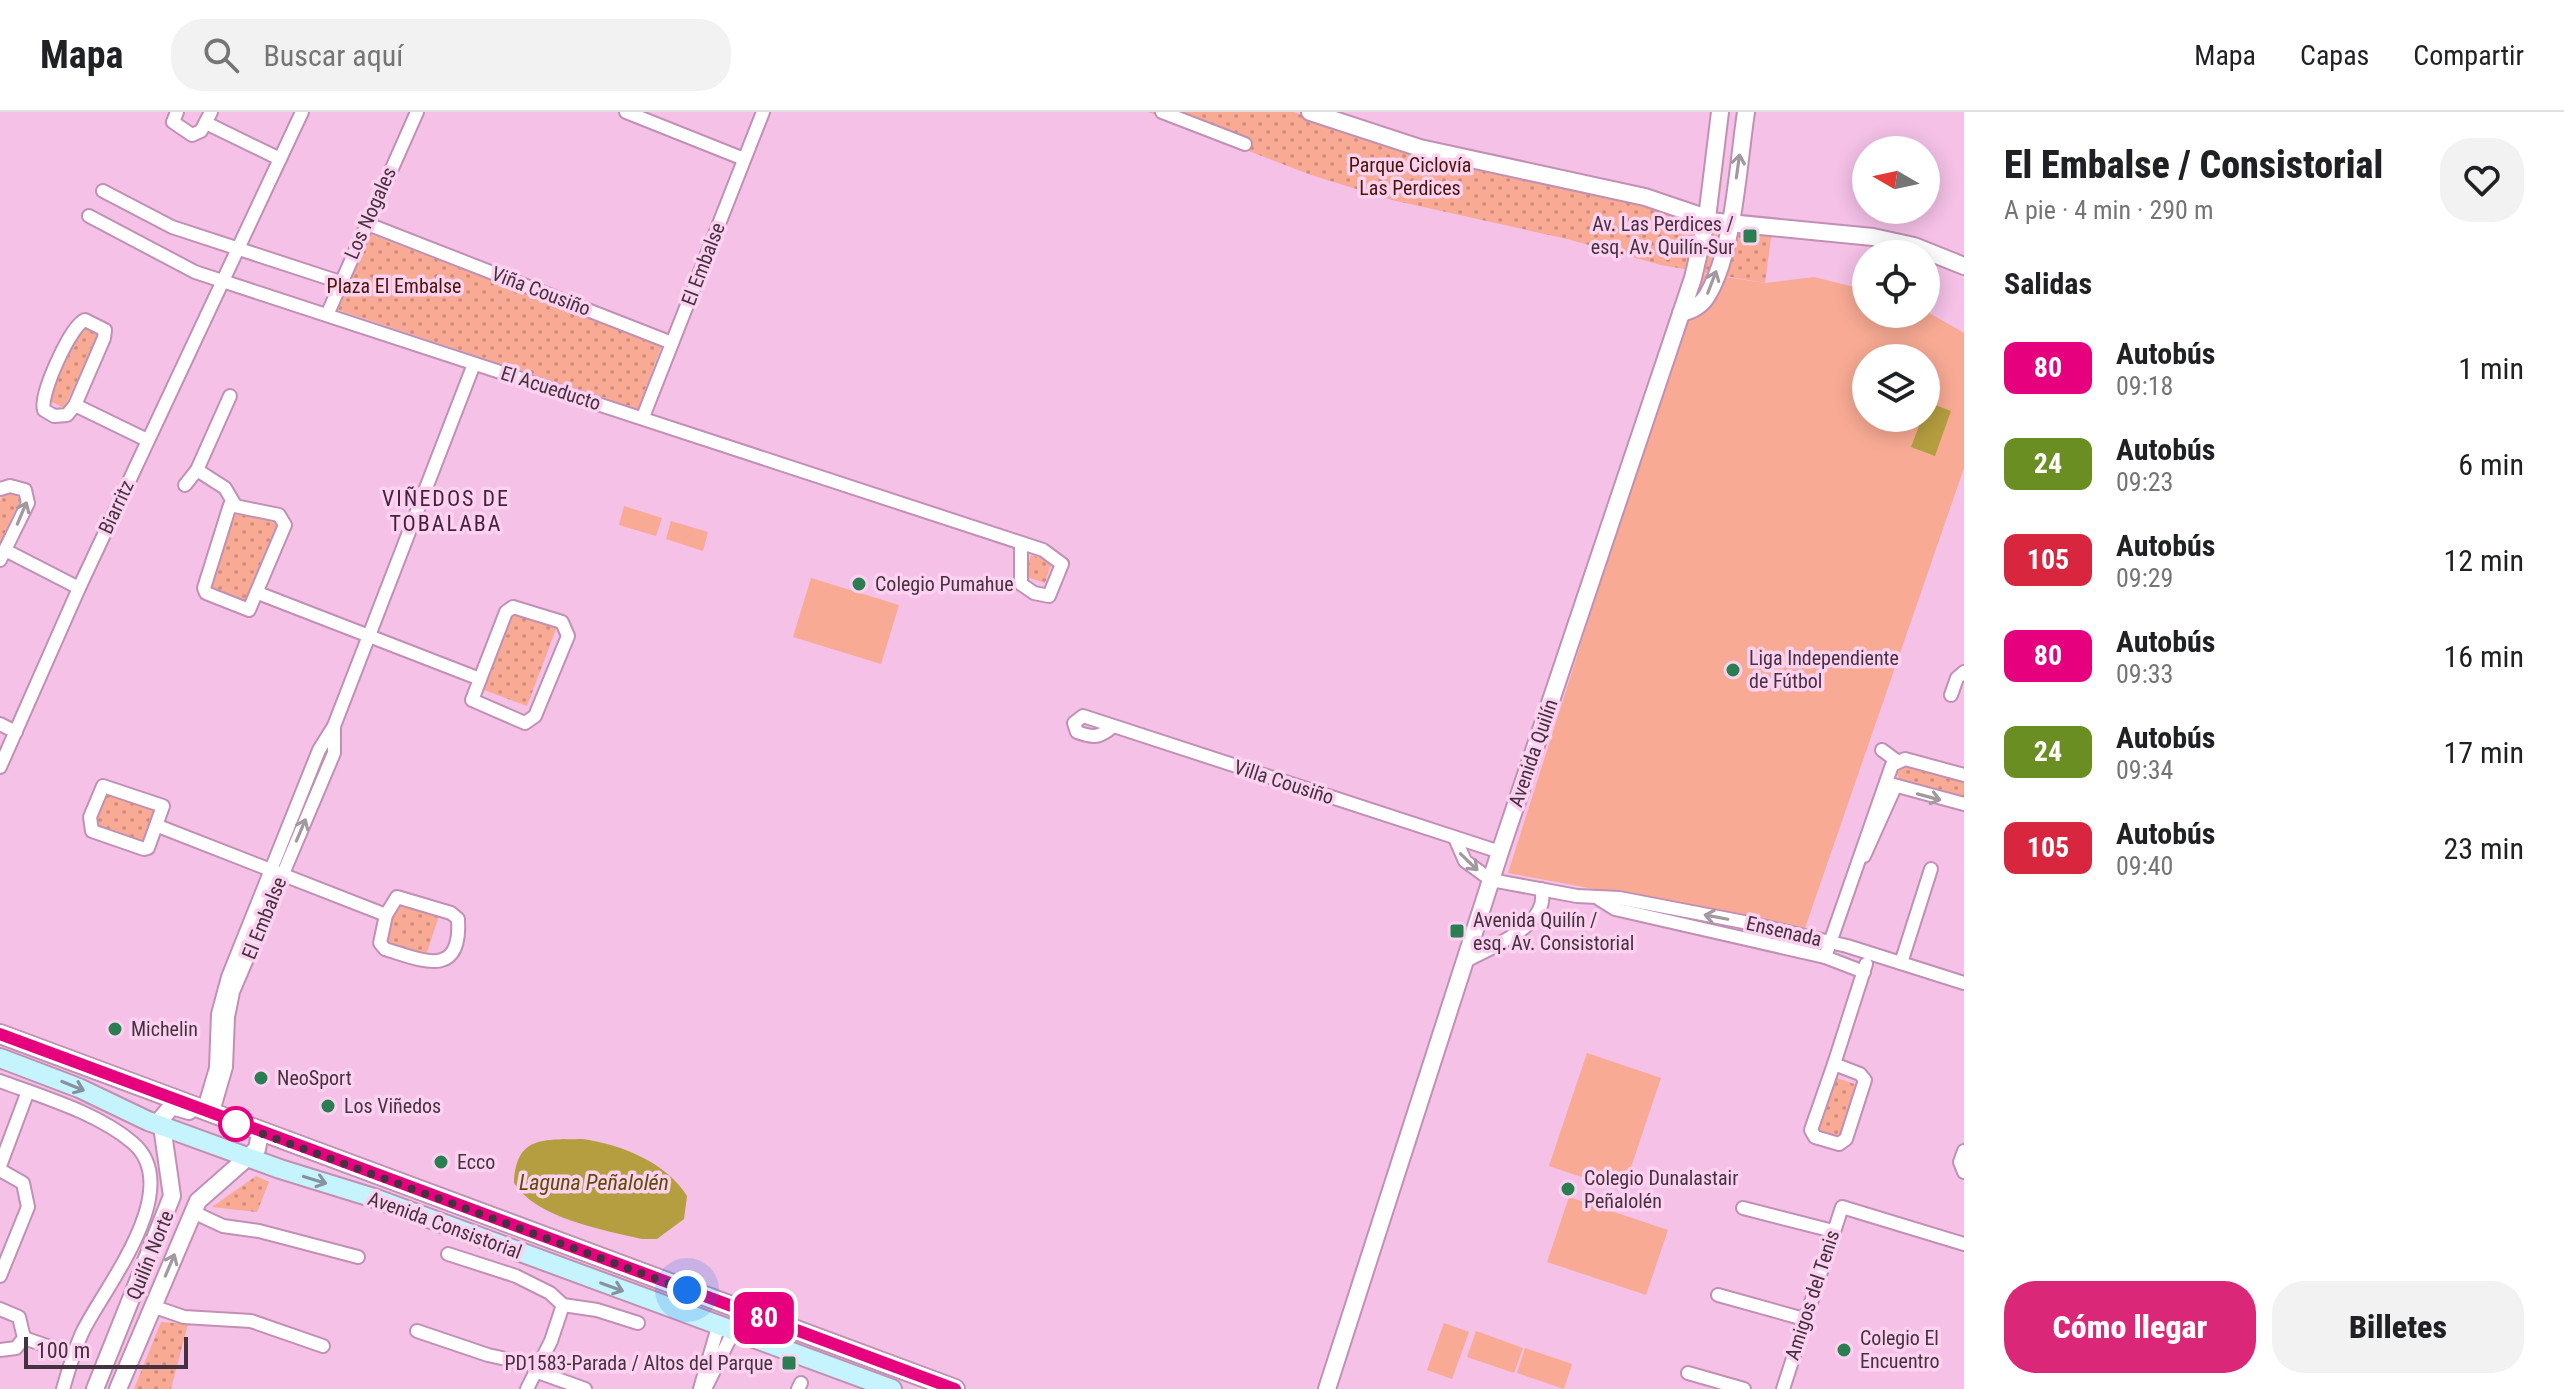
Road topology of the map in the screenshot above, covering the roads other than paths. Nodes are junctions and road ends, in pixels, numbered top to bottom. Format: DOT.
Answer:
graph roads {
  1 [pos="177,112"];
  2 [pos="302,112"];
  3 [pos="417,112"];
  4 [pos="626,112"];
  5 [pos="763,112"];
  6 [pos="1162,112"];
  7 [pos="1310,112"];
  8 [pos="1720,112"];
  9 [pos="1746,112"];
  10 [pos="208,118"];
  11 [pos="1245,144"];
  12 [pos="280,159"];
  13 [pos="744,159"];
  14 [pos="103,191"];
  15 [pos="89,216"];
  16 [pos="1707,218"];
  17 [pos="1730,221"];
  18 [pos="365,223"];
  19 [pos="236,248"];
  20 [pos="1964,266"];
  21 [pos="222,282"];
  22 [pos="340,282"];
  23 [pos="1681,313"];
  24 [pos="327,315"];
  25 [pos="672,343"];
  26 [pos="474,364"];
  27 [pos="230,396"];
  28 [pos="75,405"];
  29 [pos="643,417"];
  30 [pos="147,440"];
  31 [pos="197,470"];
  32 [pos="185,485"];
  33 [pos="0,489"];
  34 [pos="235,505"];
  35 [pos="1021,543"];
  36 [pos="3,555"];
  37 [pos="79,588"];
  38 [pos="258,593"];
  39 [pos="369,636"];
  40 [pos="1964,672"];
  41 [pos="480,679"];
  42 [pos="1951,695"];
  43 [pos="0,724"];
  44 [pos="1113,726"];
  45 [pos="16,732"];
  46 [pos="1882,750"];
  47 [pos="1897,761"];
  48 [pos="0,767"];
  49 [pos="1964,775"];
  50 [pos="1890,784"];
  51 [pos="1964,804"];
  52 [pos="158,826"];
  53 [pos="1455,838"];
  54 [pos="1500,852"];
  55 [pos="1931,869"];
  56 [pos="276,872"];
  57 [pos="1491,880"];
  58 [pos="1541,889"];
  59 [pos="1577,896"];
  60 [pos="1599,899"];
  61 [pos="1539,914"];
  62 [pos="386,915"];
  63 [pos="1749,923"];
  64 [pos="1745,937"];
  65 [pos="1832,942"];
  66 [pos="1870,953"];
  67 [pos="1825,957"];
  68 [pos="1466,961"];
  69 [pos="1901,963"];
  70 [pos="1864,972"];
  71 [pos="1964,983"];
  72 [pos="0,1034"];
  73 [pos="0,1058"];
  74 [pos="1834,1064"];
  75 [pos="0,1081"];
  76 [pos="28,1091"];
  77 [pos="207,1114"];
  78 [pos="161,1126"];
  79 [pos="260,1133"];
  80 [pos="1964,1151"];
  81 [pos="248,1157"];
  82 [pos="0,1168"];
  83 [pos="1964,1172"];
  84 [pos="1743,1208"];
  85 [pos="193,1212"];
  86 [pos="1833,1231"];
  87 [pos="1964,1244"];
  88 [pos="581,1250"];
  89 [pos="448,1254"];
  90 [pos="358,1257"];
  91 [pos="571,1272"];
  92 [pos="0,1276"];
  93 [pos="1718,1295"];
  94 [pos="563,1305"];
  95 [pos="152,1306"];
  96 [pos="0,1309"];
  97 [pos="1804,1319"];
  98 [pos="638,1323"];
  99 [pos="726,1330"];
  100 [pos="417,1331"];
  101 [pos="24,1338"];
  102 [pos="323,1346"];
  103 [pos="0,1350"];
  104 [pos="73,1355"];
  105 [pos="536,1368"];
  106 [pos="1688,1373"];
  107 [pos="63,1389"];
  108 [pos="95,1389"];
  109 [pos="118,1389"];
  110 [pos="527,1389"];
  111 [pos="585,1389"];
  112 [pos="702,1389"];
  113 [pos="892,1389"];
  114 [pos="955,1389"];
  115 [pos="1327,1389"];
  116 [pos="1744,1389"];
  117 [pos="1783,1389"];
  1 -- 10 [label="street"];
  2 -- 12 [label="street, Biarritz"];
  3 -- 18 [label="street, Los Nogales"];
  4 -- 13 [label="street"];
  5 -- 13 [label="street, El Embalse"];
  6 -- 11 [label="street"];
  7 -- 16 [label="street"];
  8 -- 16 [label="street, Avenida Quilín"];
  17 -- 9 [label="street, one-way"];
  10 -- 12 [label="street"];
  12 -- 19 [label="street, Biarritz"];
  13 -- 25 [label="street, El Embalse"];
  14 -- 19 [label="street"];
  15 -- 21 [label="street, El Acueducto"];
  16 -- 17 [label="street"];
  16 -- 23 [label="street, Avenida Quilín"];
  17 -- 20 [label="street"];
  23 -- 17 [label="street, one-way"];
  18 -- 22 [label="street, Los Nogales"];
  18 -- 25 [label="street, Viña Cousiño"];
  19 -- 21 [label="street, Biarritz"];
  19 -- 22 [label="street"];
  21 -- 24 [label="street, El Acueducto"];
  21 -- 30 [label="street, Biarritz"];
  22 -- 24 [label="street, Los Nogales"];
  23 -- 54 [label="street, Avenida Quilín"];
  24 -- 26 [label="street, El Acueducto"];
  25 -- 29 [label="street, El Embalse"];
  26 -- 29 [label="street, El Acueducto"];
  26 -- 39 [label="street, El Embalse"];
  27 -- 31 [label="street"];
  28 -- 28 [label="street"];
  28 -- 30 [label="street"];
  29 -- 35 [label="street, El Acueducto"];
  30 -- 37 [label="street, Biarritz"];
  31 -- 32 [label="street"];
  31 -- 34 [label="street"];
  36 -- 33 [label="street, one-way"];
  34 -- 38 [label="street"];
  34 -- 38 [label="street"];
  35 -- 35 [label="street, El Acueducto"];
  36 -- 37 [label="street"];
  37 -- 45 [label="street, Biarritz"];
  38 -- 39 [label="street"];
  39 -- 41 [label="street"];
  39 -- 56 [label="street, El Embalse"];
  40 -- 42 [label="street"];
  41 -- 41 [label="street"];
  43 -- 45 [label="street"];
  44 -- 53 [label="street, Villa Cousiño"];
  45 -- 48 [label="street, Biarritz"];
  46 -- 47 [label="street"];
  47 -- 49 [label="street"];
  47 -- 50 [label="street"];
  50 -- 51 [label="street, one-way"];
  50 -- 65 [label="street"];
  52 -- 52 [label="street"];
  52 -- 56 [label="street"];
  53 -- 54 [label="street, Villa Cousiño"];
  53 -- 57 [label="street, one-way"];
  54 -- 57 [label="street, Avenida Quilín"];
  55 -- 69 [label="street"];
  56 -- 62 [label="street"];
  56 -- 77 [label="street, El Embalse"];
  57 -- 58 [label="street, Ensenada"];
  57 -- 68 [label="street, Avenida Quilín"];
  58 -- 59 [label="street, Ensenada"];
  58 -- 61 [label="street"];
  59 -- 60 [label="street, Ensenada"];
  59 -- 61 [label="street"];
  63 -- 60 [label="street, Ensenada, one-way"];
  60 -- 64 [label="street, Ensenada"];
  61 -- 68 [label="street"];
  62 -- 62 [label="street"];
  63 -- 64 [label="street"];
  63 -- 65 [label="street, Ensenada"];
  64 -- 67 [label="street, Ensenada"];
  65 -- 66 [label="street, Ensenada"];
  65 -- 67 [label="street"];
  66 -- 69 [label="street, Ensenada"];
  66 -- 70 [label="street"];
  67 -- 70 [label="street, Ensenada"];
  68 -- 115 [label="street, Avenida Quilín"];
  69 -- 71 [label="street, Ensenada"];
  70 -- 74 [label="street"];
  72 -- 77 [label="main road, Avenida Consistorial"];
  73 -- 78 [label="main road, Avenida Consistorial, one-way"];
  74 -- 74 [label="street"];
  75 -- 76 [label="street"];
  76 -- 82 [label="street"];
  76 -- 104 [label="street"];
  77 -- 78 [label="street"];
  77 -- 79 [label="main road, Avenida Consistorial"];
  78 -- 81 [label="main road, Avenida Consistorial"];
  78 -- 108 [label="street, Quilín Norte"];
  79 -- 81 [label="street, Quilín Norte"];
  79 -- 88 [label="main road, Avenida Consistorial"];
  80 -- 83 [label="street"];
  81 -- 85 [label="street, Quilín Norte"];
  81 -- 91 [label="main road, Avenida Consistorial, one-way"];
  82 -- 92 [label="street"];
  84 -- 86 [label="street"];
  85 -- 90 [label="street"];
  95 -- 85 [label="street, Quilín Norte, one-way"];
  86 -- 87 [label="street, Amigos del Tenis"];
  86 -- 97 [label="street, Amigos del Tenis"];
  88 -- 91 [label="main road"];
  88 -- 114 [label="main road, Avenida Consistorial"];
  89 -- 94 [label="street"];
  91 -- 99 [label="main road, Avenida Consistorial, one-way"];
  93 -- 97 [label="street"];
  94 -- 98 [label="street"];
  94 -- 105 [label="street"];
  95 -- 102 [label="street"];
  95 -- 109 [label="street, Quilín Norte"];
  96 -- 101 [label="street"];
  97 -- 117 [label="street, Amigos del Tenis"];
  99 -- 112 [label="street"];
  99 -- 113 [label="main road, Avenida Consistorial"];
  100 -- 105 [label="street"];
  101 -- 103 [label="street"];
  101 -- 104 [label="street"];
  104 -- 107 [label="street"];
  105 -- 110 [label="street"];
  105 -- 111 [label="street"];
  106 -- 116 [label="street"];
}
